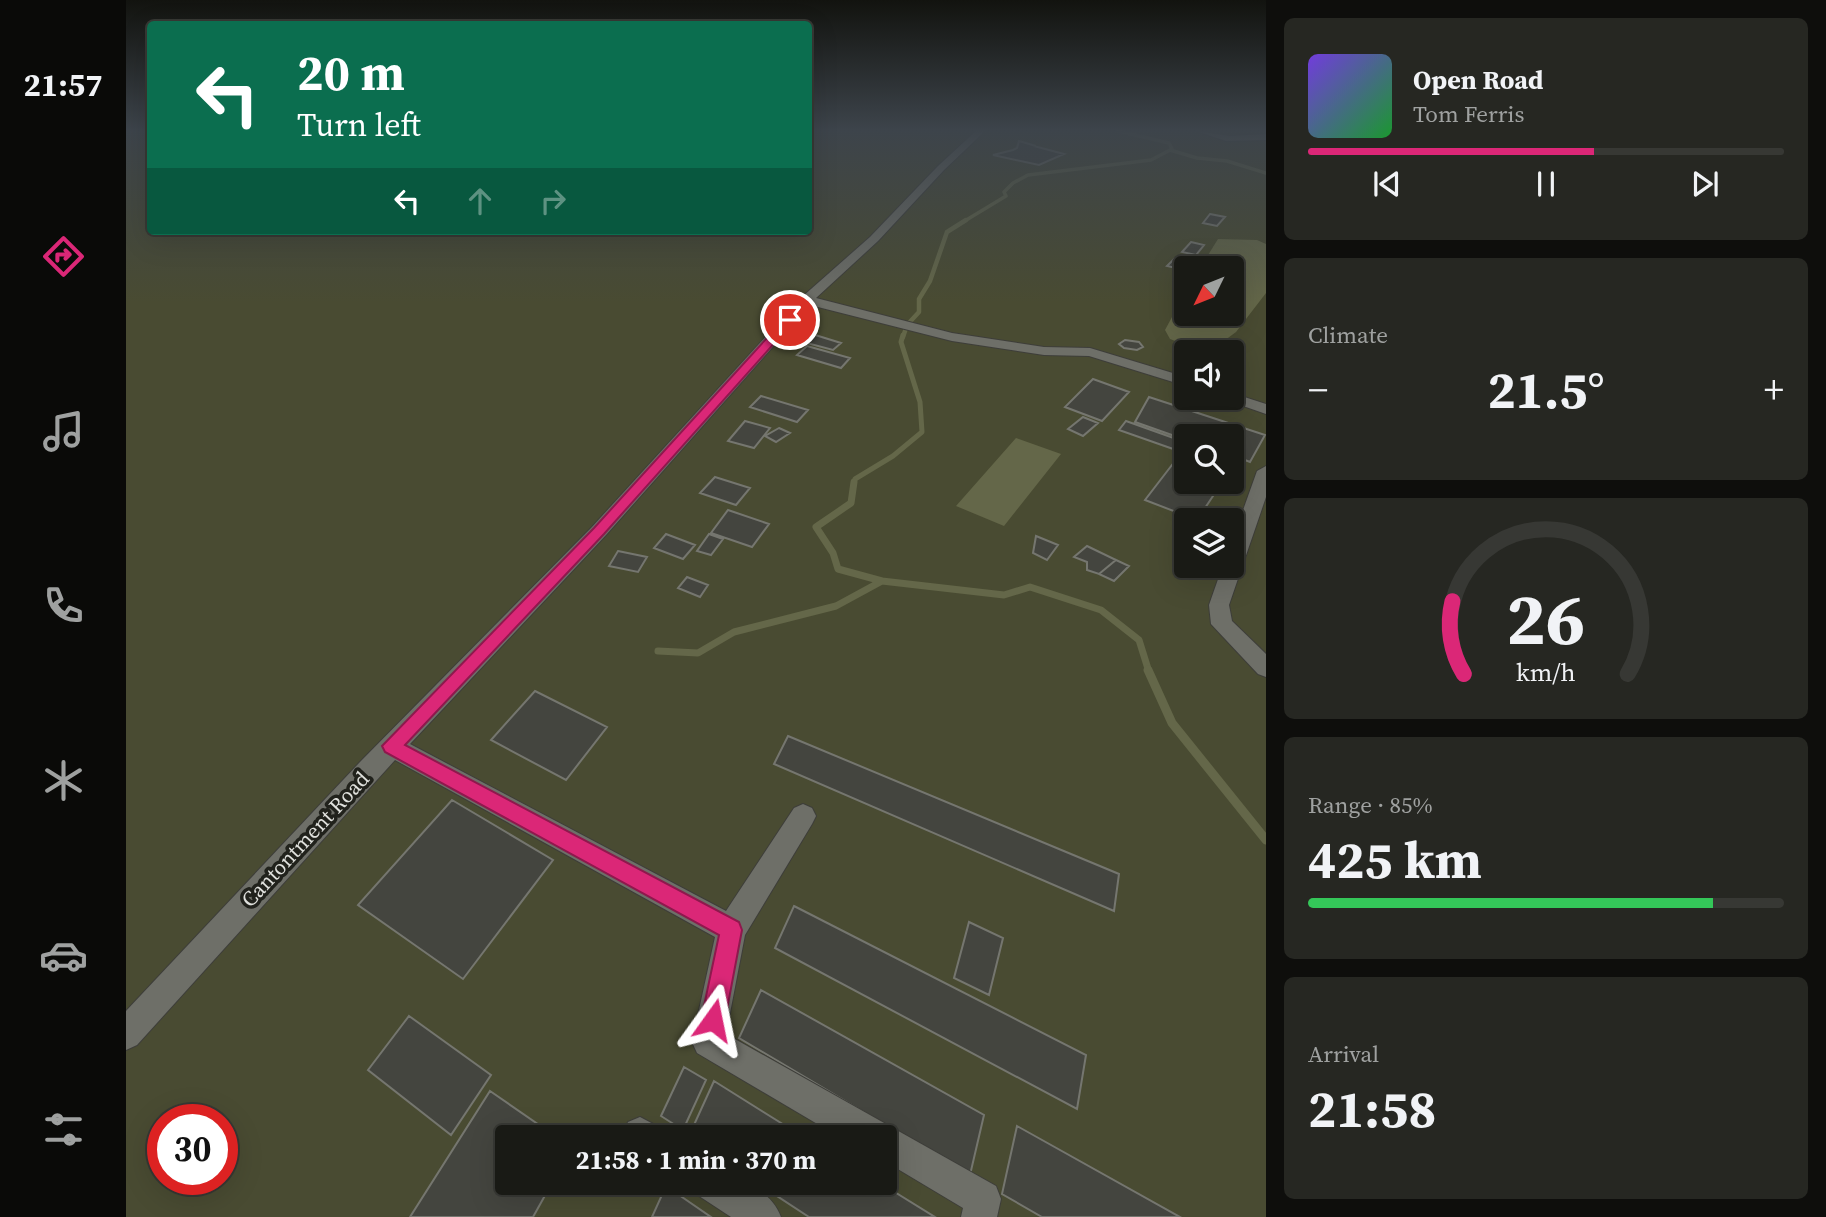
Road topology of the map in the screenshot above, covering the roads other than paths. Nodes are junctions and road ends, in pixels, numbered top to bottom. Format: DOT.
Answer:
graph roads {
  1 [pos="922,188"];
  2 [pos="807,300"];
  3 [pos="1174,378"];
  4 [pos="1244,402"];
  5 [pos="1266,410"];
  6 [pos="1266,471"];
  7 [pos="1266,668"];
  8 [pos="392,746"];
  9 [pos="803,816"];
  10 [pos="731,930"];
  11 [pos="126,1034"];
  12 [pos="852,1125"];
  13 [pos="897,1149"];
  14 [pos="730,1195"];
  15 [pos="763,1217"];
  16 [pos="979,1217"];
  1 -- 2 [label="street, Cantontment Road"];
  2 -- 3 [label="street"];
  2 -- 8 [label="street, Cantontment Road"];
  4 -- 5 [label="street"];
  6 -- 7 [label="street"];
  8 -- 10 [label="street"];
  8 -- 11 [label="street, Cantontment Road"];
  9 -- 10 [label="street"];
  10 -- 12 [label="street"];
  13 -- 16 [label="street"];
  14 -- 15 [label="street"];
}
